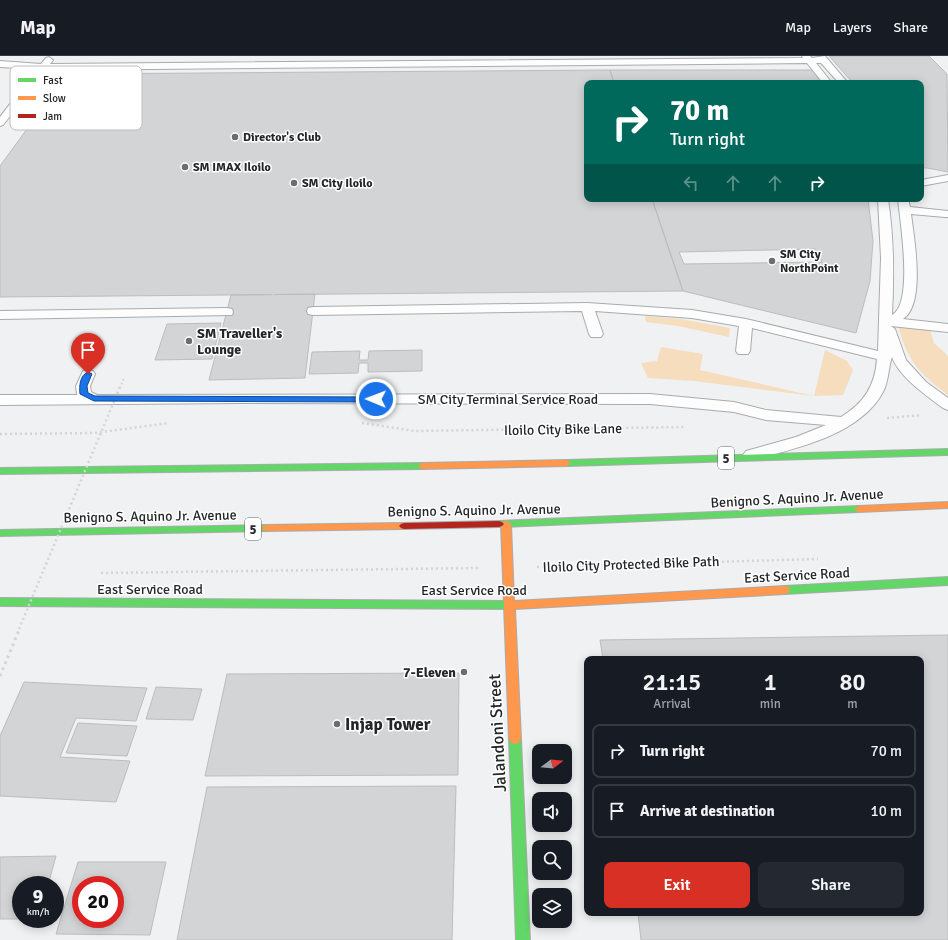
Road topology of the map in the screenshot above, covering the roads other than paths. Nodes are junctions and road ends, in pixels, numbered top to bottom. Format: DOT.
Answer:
graph roads {
  1 [pos="53,56"];
  2 [pos="143,56"];
  3 [pos="808,58"];
  4 [pos="822,58"];
  5 [pos="539,59"];
  6 [pos="619,59"];
  7 [pos="45,66"];
  8 [pos="138,66"];
  9 [pos="826,80"];
  10 [pos="841,80"];
  11 [pos="10,111"];
  12 [pos="0,124"];
  13 [pos="945,174"];
  14 [pos="924,177"];
  15 [pos="924,182"];
  16 [pos="884,202"];
  17 [pos="904,204"];
  18 [pos="945,214"];
  19 [pos="587,307"];
  20 [pos="313,311"];
  21 [pos="227,312"];
  22 [pos="0,315"];
  23 [pos="885,320"];
  24 [pos="746,323"];
  25 [pos="948,328"];
  26 [pos="596,334"];
  27 [pos="743,351"];
  28 [pos="885,357"];
  29 [pos="88,374"];
  30 [pos="94,399"];
  31 [pos="0,400"];
  32 [pos="948,405"];
  33 [pos="846,422"];
  34 [pos="948,452"];
  35 [pos="746,457"];
  36 [pos="0,471"];
  37 [pos="948,505"];
  38 [pos="506,524"];
  39 [pos="0,533"];
  40 [pos="948,581"];
  41 [pos="1,604"];
  42 [pos="508,605"];
  43 [pos="523,940"];
  1 -- 7 [label="lane"];
  2 -- 8 [label="lane"];
  3 -- 4 [label="lane"];
  3 -- 6 [label="lane"];
  3 -- 9 [label="lane"];
  4 -- 10 [label="lane"];
  5 -- 6 [label="lane"];
  5 -- 8 [label="lane"];
  11 -- 12 [label="lane"];
  13 -- 14 [label="lane"];
  13 -- 15 [label="lane"];
  16 -- 23 [label="lane"];
  17 -- 18 [label="lane"];
  17 -- 23 [label="lane"];
  19 -- 20 [label="lane"];
  19 -- 24 [label="lane"];
  19 -- 26 [label="lane"];
  21 -- 22 [label="lane"];
  23 -- 25 [label="lane"];
  23 -- 28 [label="lane"];
  23 -- 32 [label="lane"];
  24 -- 27 [label="lane"];
  24 -- 28 [label="lane"];
  28 -- 33 [label="lane"];
  29 -- 30 [label="lane"];
  30 -- 31 [label="lane, SM City Terminal Service Road"];
  30 -- 33 [label="lane, SM City Terminal Service Road"];
  33 -- 35 [label="lane"];
  34 -- 35 [label="main road, 5"];
  35 -- 36 [label="main road, 5"];
  37 -- 38 [label="main road, Benigno S. Aquino Jr. Avenue / 5"];
  38 -- 39 [label="main road, Benigno S. Aquino Jr. Avenue / 5"];
  38 -- 42 [label="main road, Jalandoni Street"];
  40 -- 42 [label="main road, East Service Road"];
  41 -- 42 [label="main road, East Service Road"];
  42 -- 43 [label="main road, Jalandoni Street"];
}
